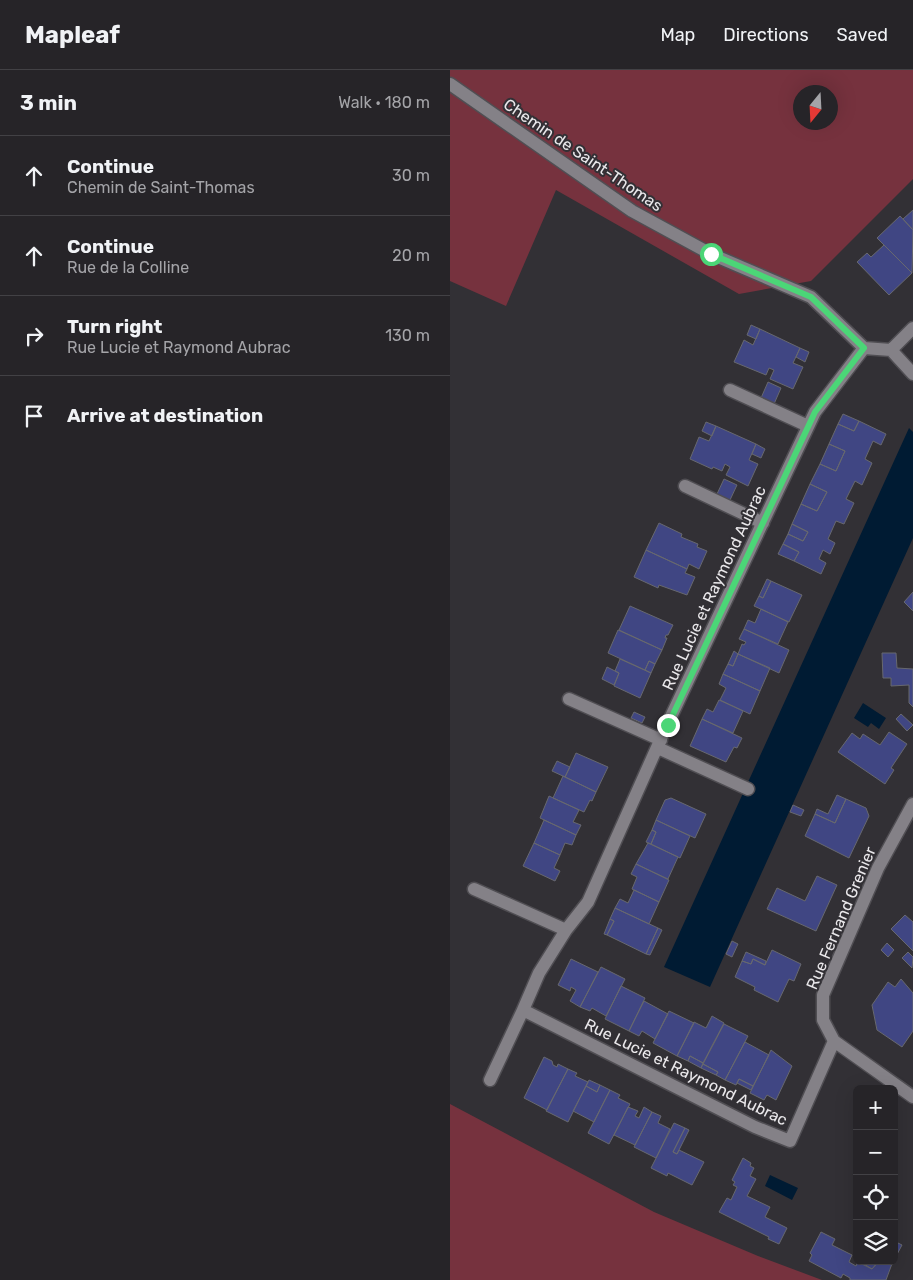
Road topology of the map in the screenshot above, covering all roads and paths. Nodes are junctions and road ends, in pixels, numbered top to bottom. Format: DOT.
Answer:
graph roads {
  1 [pos="450,84"];
  2 [pos="913,328"];
  3 [pos="864,348"];
  4 [pos="891,350"];
  5 [pos="913,374"];
  6 [pos="730,390"];
  7 [pos="808,426"];
  8 [pos="686,486"];
  9 [pos="764,522"];
  10 [pos="569,699"];
  11 [pos="659,744"];
  12 [pos="748,789"];
  13 [pos="913,804"];
  14 [pos="474,888"];
  15 [pos="566,930"];
  16 [pos="523,1010"];
  17 [pos="834,1041"];
  18 [pos="490,1080"];
  19 [pos="913,1096"];
  1 -- 3 [label="street, Chemin de Saint-Thomas"];
  2 -- 4 [label="street"];
  3 -- 4 [label="street"];
  3 -- 7 [label="street, Rue Lucie et Raymond Aubrac"];
  4 -- 5 [label="street"];
  6 -- 7 [label="street"];
  7 -- 9 [label="street, Rue Lucie et Raymond Aubrac"];
  8 -- 9 [label="street"];
  9 -- 11 [label="street, Rue Lucie et Raymond Aubrac"];
  10 -- 11 [label="street"];
  11 -- 12 [label="street"];
  11 -- 15 [label="street, Rue Lucie et Raymond Aubrac"];
  13 -- 17 [label="street, Rue Fernand Grenier"];
  14 -- 15 [label="street"];
  15 -- 16 [label="street, Rue Lucie et Raymond Aubrac"];
  16 -- 17 [label="street, Rue Lucie et Raymond Aubrac"];
  16 -- 18 [label="street, Rue Lucie et Raymond Aubrac"];
  17 -- 19 [label="street, Rue Fernand Grenier"];
}
